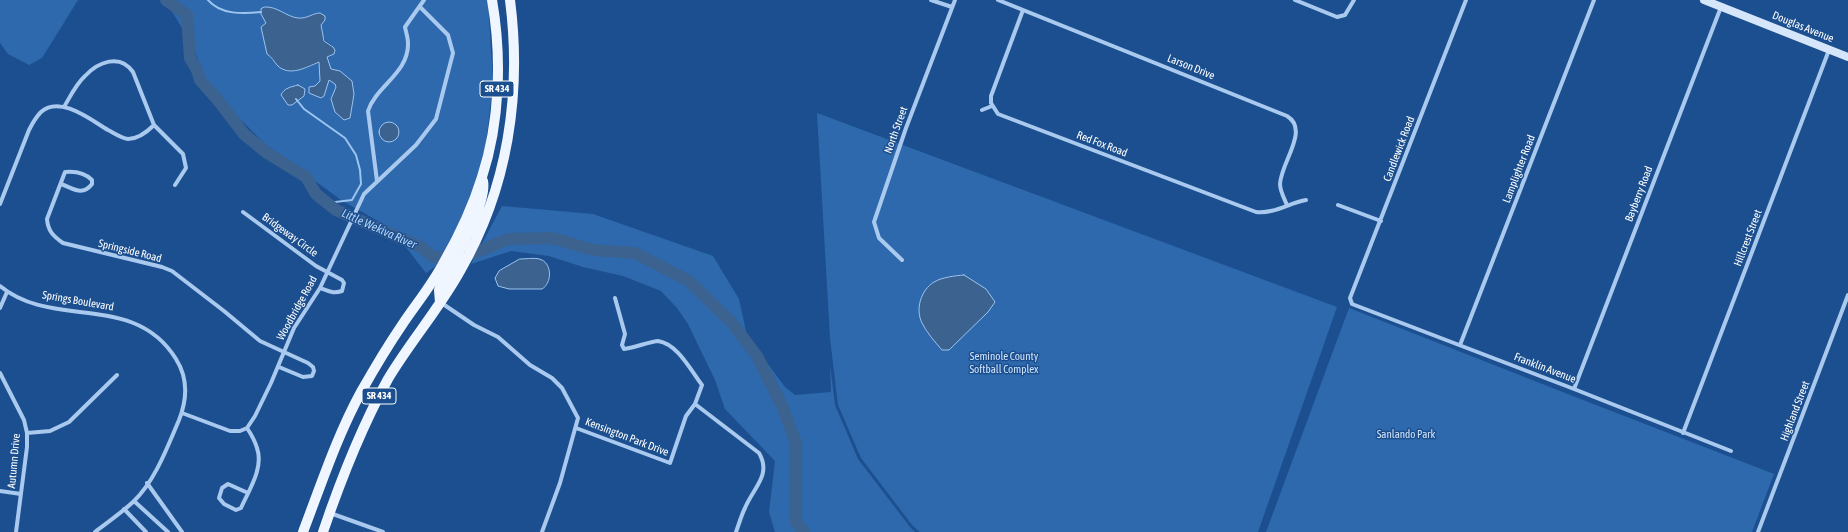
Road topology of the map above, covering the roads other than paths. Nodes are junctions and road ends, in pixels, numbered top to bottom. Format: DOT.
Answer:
graph roads {
  1 [pos="424,0"];
  2 [pos="492,0"];
  3 [pos="510,0"];
  4 [pos="932,0"];
  5 [pos="955,0"];
  6 [pos="998,0"];
  7 [pos="1295,0"];
  8 [pos="1354,0"];
  9 [pos="1466,0"];
  10 [pos="1594,0"];
  11 [pos="1704,0"];
  12 [pos="420,7"];
  13 [pos="952,7"];
  14 [pos="1721,7"];
  15 [pos="1023,10"];
  16 [pos="1830,50"];
  17 [pos="1848,57"];
  18 [pos="497,84"];
  19 [pos="514,85"];
  20 [pos="992,106"];
  21 [pos="64,107"];
  22 [pos="982,110"];
  23 [pos="154,125"];
  24 [pos="482,177"];
  25 [pos="377,181"];
  26 [pos="61,184"];
  27 [pos="175,185"];
  28 [pos="1306,200"];
  29 [pos="0,204"];
  30 [pos="1287,205"];
  31 [pos="1338,205"];
  32 [pos="243,212"];
  33 [pos="1380,221"];
  34 [pos="902,260"];
  35 [pos="328,272"];
  36 [pos="0,286"];
  37 [pos="320,288"];
  38 [pos="7,292"];
  39 [pos="1848,295"];
  40 [pos="615,298"];
  41 [pos="440,302"];
  42 [pos="1352,304"];
  43 [pos="0,308"];
  44 [pos="1460,346"];
  45 [pos="284,352"];
  46 [pos="278,367"];
  47 [pos="0,373"];
  48 [pos="117,375"];
  49 [pos="1574,389"];
  50 [pos="695,404"];
  51 [pos="182,413"];
  52 [pos="247,428"];
  53 [pos="576,428"];
  54 [pos="27,433"];
  55 [pos="1683,433"];
  56 [pos="1731,451"];
  57 [pos="147,483"];
  58 [pos="0,491"];
  59 [pos="248,493"];
  60 [pos="21,494"];
  61 [pos="134,501"];
  62 [pos="124,509"];
  63 [pos="330,512"];
  64 [pos="16,532"];
  65 [pos="95,532"];
  66 [pos="146,532"];
  67 [pos="168,532"];
  68 [pos="182,532"];
  69 [pos="303,532"];
  70 [pos="323,532"];
  71 [pos="383,532"];
  72 [pos="542,532"];
  73 [pos="736,532"];
  74 [pos="1758,532"];
  1 -- 12 [label="street"];
  2 -- 18 [label="main road, SR 434"];
  3 -- 19 [label="main road, SR 434"];
  4 -- 13 [label="street"];
  5 -- 13 [label="street, North Street"];
  6 -- 15 [label="street, Larson Drive"];
  7 -- 8 [label="street"];
  9 -- 33 [label="street, Candlewick Road"];
  10 -- 44 [label="street, Lamplighter Road"];
  11 -- 14 [label="main road, Douglas Avenue"];
  12 -- 25 [label="street"];
  12 -- 25 [label="street, Woodbridge Road"];
  13 -- 34 [label="street, North Street"];
  14 -- 16 [label="main road, Douglas Avenue"];
  14 -- 49 [label="street, Bayberry Road"];
  15 -- 20 [label="street"];
  15 -- 30 [label="street, Larson Drive"];
  16 -- 17 [label="main road, Douglas Avenue"];
  16 -- 55 [label="street, Hillcrest Street"];
  18 -- 19 [label="street"];
  18 -- 24 [label="main road, SR 434"];
  19 -- 41 [label="main road, SR 434"];
  20 -- 22 [label="street"];
  20 -- 30 [label="street, Red Fox Road"];
  21 -- 23 [label="street"];
  21 -- 23 [label="street"];
  21 -- 29 [label="street"];
  23 -- 27 [label="street"];
  24 -- 41 [label="main road"];
  24 -- 69 [label="main road, SR 434"];
  25 -- 35 [label="street, Woodbridge Road"];
  26 -- 26 [label="street, Springside Road"];
  26 -- 45 [label="street, Springside Road"];
  28 -- 30 [label="street, Red Fox Road"];
  31 -- 33 [label="street"];
  32 -- 35 [label="street, Bridgeway Circle"];
  33 -- 42 [label="street, Candlewick Road"];
  35 -- 37 [label="street, Woodbridge Road"];
  35 -- 37 [label="street, Bridgeway Circle"];
  36 -- 38 [label="street, Springs Boulevard"];
  37 -- 45 [label="street, Woodbridge Road"];
  38 -- 43 [label="street"];
  38 -- 51 [label="street, Springs Boulevard"];
  39 -- 74 [label="street, Highland Street"];
  40 -- 50 [label="street"];
  41 -- 53 [label="street, Kensington Park Drive"];
  41 -- 63 [label="main road, SR 434"];
  42 -- 44 [label="street, Franklin Avenue"];
  44 -- 49 [label="street, Franklin Avenue"];
  45 -- 46 [label="street, Woodbridge Road"];
  45 -- 46 [label="street"];
  46 -- 52 [label="street, Woodbridge Road"];
  47 -- 54 [label="street, Autumn Drive"];
  48 -- 54 [label="street"];
  49 -- 55 [label="street, Franklin Avenue"];
  50 -- 53 [label="street, Kensington Park Drive"];
  50 -- 73 [label="street"];
  51 -- 52 [label="street"];
  51 -- 57 [label="street, Springs Boulevard"];
  52 -- 59 [label="street"];
  53 -- 72 [label="street, Kensington Park Drive"];
  54 -- 60 [label="street, Autumn Drive"];
  55 -- 56 [label="street, Franklin Avenue"];
  57 -- 61 [label="street, Springs Boulevard"];
  57 -- 68 [label="street"];
  58 -- 60 [label="street"];
  59 -- 59 [label="street"];
  60 -- 64 [label="street, Autumn Drive"];
  61 -- 62 [label="street, Springs Boulevard"];
  61 -- 67 [label="street"];
  62 -- 65 [label="street, Springs Boulevard"];
  62 -- 66 [label="street"];
  63 -- 70 [label="main road, SR 434"];
  63 -- 71 [label="street"];
}
